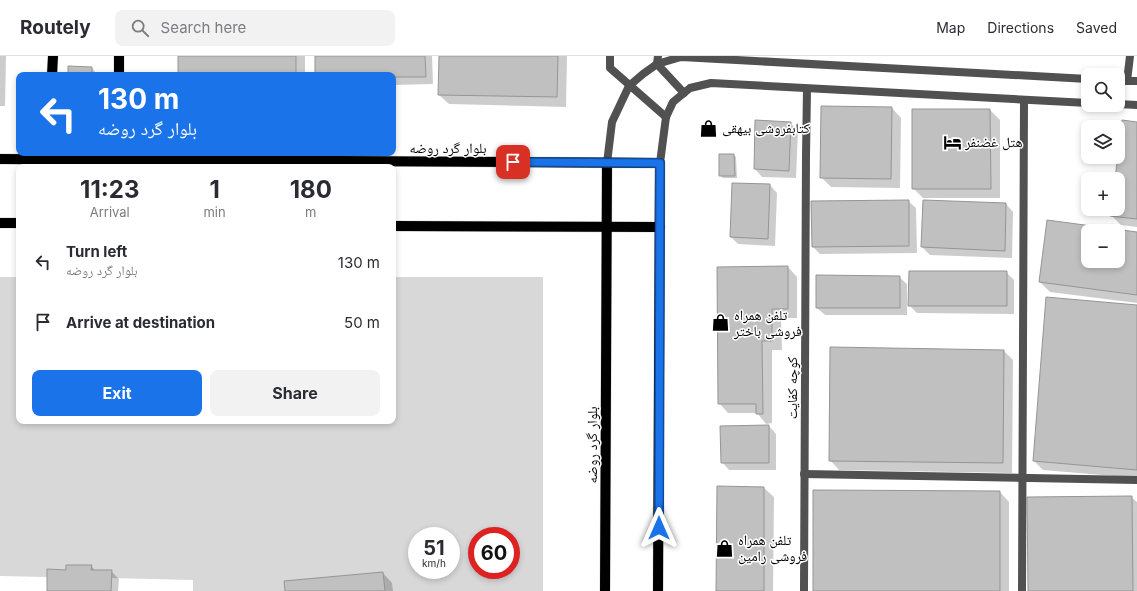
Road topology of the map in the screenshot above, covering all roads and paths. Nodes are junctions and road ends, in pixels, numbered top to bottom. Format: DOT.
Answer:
graph roads {
  1 [pos="52,56"];
  2 [pos="120,56"];
  3 [pos="610,56"];
  4 [pos="1130,56"];
  5 [pos="657,60"];
  6 [pos="52,72"];
  7 [pos="119,72"];
  8 [pos="1081,79"];
  9 [pos="1127,81"];
  10 [pos="1137,81"];
  11 [pos="629,86"];
  12 [pos="807,88"];
  13 [pos="684,92"];
  14 [pos="1024,100"];
  15 [pos="1081,103"];
  16 [pos="1125,104"];
  17 [pos="1137,105"];
  18 [pos="666,117"];
  19 [pos="0,159"];
  20 [pos="50,160"];
  21 [pos="119,160"];
  22 [pos="607,162"];
  23 [pos="660,163"];
  24 [pos="0,223"];
  25 [pos="16,223"];
  26 [pos="396,226"];
  27 [pos="607,227"];
  28 [pos="660,227"];
  29 [pos="804,474"];
  30 [pos="1022,479"];
  31 [pos="1137,480"];
  32 [pos="605,591"];
  33 [pos="658,591"];
  34 [pos="804,591"];
  35 [pos="1022,591"];
  1 -- 6 [label="main road"];
  2 -- 7 [label="main road"];
  3 -- 11 [label="street"];
  4 -- 9 [label="street"];
  5 -- 8 [label="street"];
  5 -- 11 [label="street"];
  5 -- 13 [label="street"];
  9 -- 10 [label="street"];
  11 -- 18 [label="street"];
  11 -- 22 [label="street"];
  12 -- 13 [label="street"];
  12 -- 14 [label="street"];
  12 -- 29 [label="street, کوچه کفایت"];
  13 -- 18 [label="street"];
  14 -- 15 [label="street"];
  14 -- 30 [label="street"];
  16 -- 17 [label="street"];
  18 -- 23 [label="street"];
  19 -- 20 [label="main road, بلوار گرد روضه"];
  20 -- 21 [label="main road, بلوار گرد روضه"];
  21 -- 22 [label="main road, بلوار گرد روضه"];
  22 -- 23 [label="main road, بلوار گرد روضه"];
  22 -- 27 [label="main road, بلوار گرد روضه"];
  23 -- 28 [label="main road"];
  24 -- 25 [label="main road"];
  26 -- 27 [label="main road"];
  27 -- 28 [label="main road"];
  27 -- 32 [label="main road, بلوار گرد روضه"];
  28 -- 33 [label="main road"];
  29 -- 30 [label="street"];
  29 -- 34 [label="street, کوچه کفایت"];
  30 -- 31 [label="street"];
  30 -- 35 [label="street"];
}
